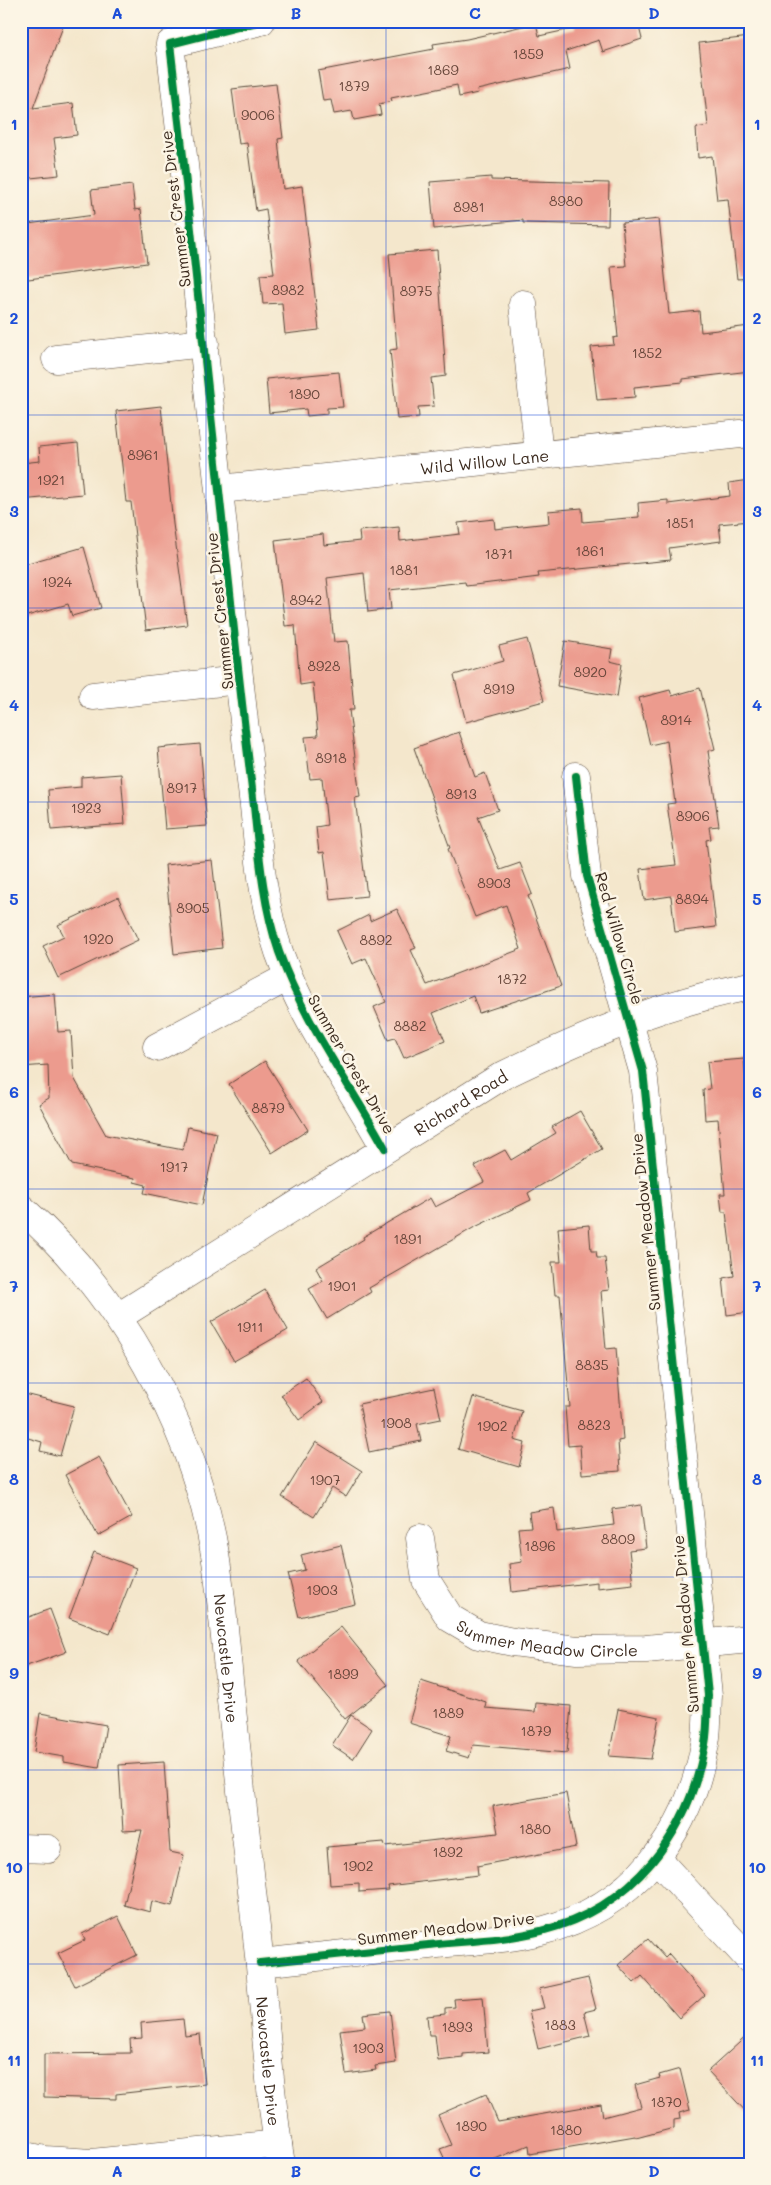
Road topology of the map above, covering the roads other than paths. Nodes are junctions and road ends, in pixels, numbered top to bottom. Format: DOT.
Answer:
graph roads {
  1 [pos="262,21"];
  2 [pos="523,304"];
  3 [pos="205,343"];
  4 [pos="56,359"];
  5 [pos="750,433"];
  6 [pos="539,455"];
  7 [pos="220,489"];
  8 [pos="240,680"];
  9 [pos="93,696"];
  10 [pos="576,776"];
  11 [pos="288,977"];
  12 [pos="750,986"];
  13 [pos="629,1019"];
  14 [pos="157,1047"];
  15 [pos="385,1148"];
  16 [pos="21,1208"];
  17 [pos="118,1317"];
  18 [pos="420,1538"];
  19 [pos="750,1639"];
  20 [pos="704,1644"];
  21 [pos="656,1858"];
  22 [pos="750,1960"];
  23 [pos="260,1963"];
  24 [pos="280,2154"];
  25 [pos="21,2155"];
  1 -- 3 [label="street, Summer Crest Drive"];
  2 -- 6 [label="street"];
  3 -- 4 [label="street"];
  3 -- 7 [label="street, Summer Crest Drive"];
  5 -- 6 [label="street, Wild Willow Lane"];
  6 -- 7 [label="street, Wild Willow Lane"];
  7 -- 8 [label="street, Summer Crest Drive"];
  8 -- 9 [label="street"];
  8 -- 11 [label="street, Summer Crest Drive"];
  10 -- 13 [label="street, Red Willow Circle"];
  11 -- 14 [label="street"];
  11 -- 15 [label="street, Summer Crest Drive"];
  12 -- 13 [label="street, Richard Road"];
  13 -- 15 [label="street, Richard Road"];
  13 -- 20 [label="street, Summer Meadow Drive"];
  15 -- 17 [label="street, Richard Road"];
  16 -- 17 [label="street, Newcastle Drive"];
  17 -- 23 [label="street, Newcastle Drive"];
  18 -- 20 [label="street, Summer Meadow Circle"];
  19 -- 20 [label="street, Summer Meadow Circle"];
  20 -- 21 [label="street, Summer Meadow Drive"];
  21 -- 22 [label="street"];
  21 -- 23 [label="street, Summer Meadow Drive"];
  23 -- 24 [label="street, Newcastle Drive"];
  24 -- 25 [label="street"];
}
